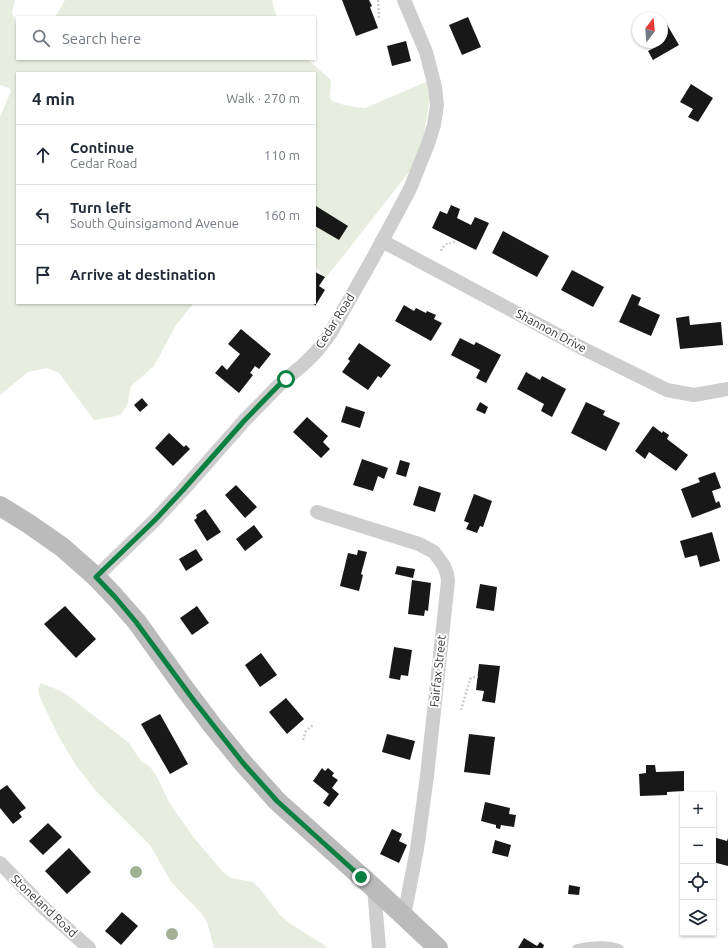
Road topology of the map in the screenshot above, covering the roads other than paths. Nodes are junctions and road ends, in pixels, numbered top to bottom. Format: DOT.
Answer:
graph roads {
  1 [pos="404,0"];
  2 [pos="382,241"];
  3 [pos="728,389"];
  4 [pos="0,506"];
  5 [pos="317,512"];
  6 [pos="96,577"];
  7 [pos="0,863"];
  8 [pos="374,888"];
  9 [pos="404,916"];
  10 [pos="90,948"];
  11 [pos="380,948"];
  12 [pos="438,948"];
  13 [pos="576,948"];
  14 [pos="620,948"];
  1 -- 2 [label="street, Cedar Road"];
  2 -- 3 [label="street, Shannon Drive"];
  2 -- 6 [label="street, Cedar Road"];
  4 -- 6 [label="main road"];
  5 -- 9 [label="street, Fairfax Street"];
  6 -- 8 [label="main road"];
  7 -- 10 [label="street, Stoneland Road"];
  8 -- 9 [label="main road"];
  8 -- 11 [label="street"];
  9 -- 12 [label="main road"];
  13 -- 14 [label="lane"];
}
